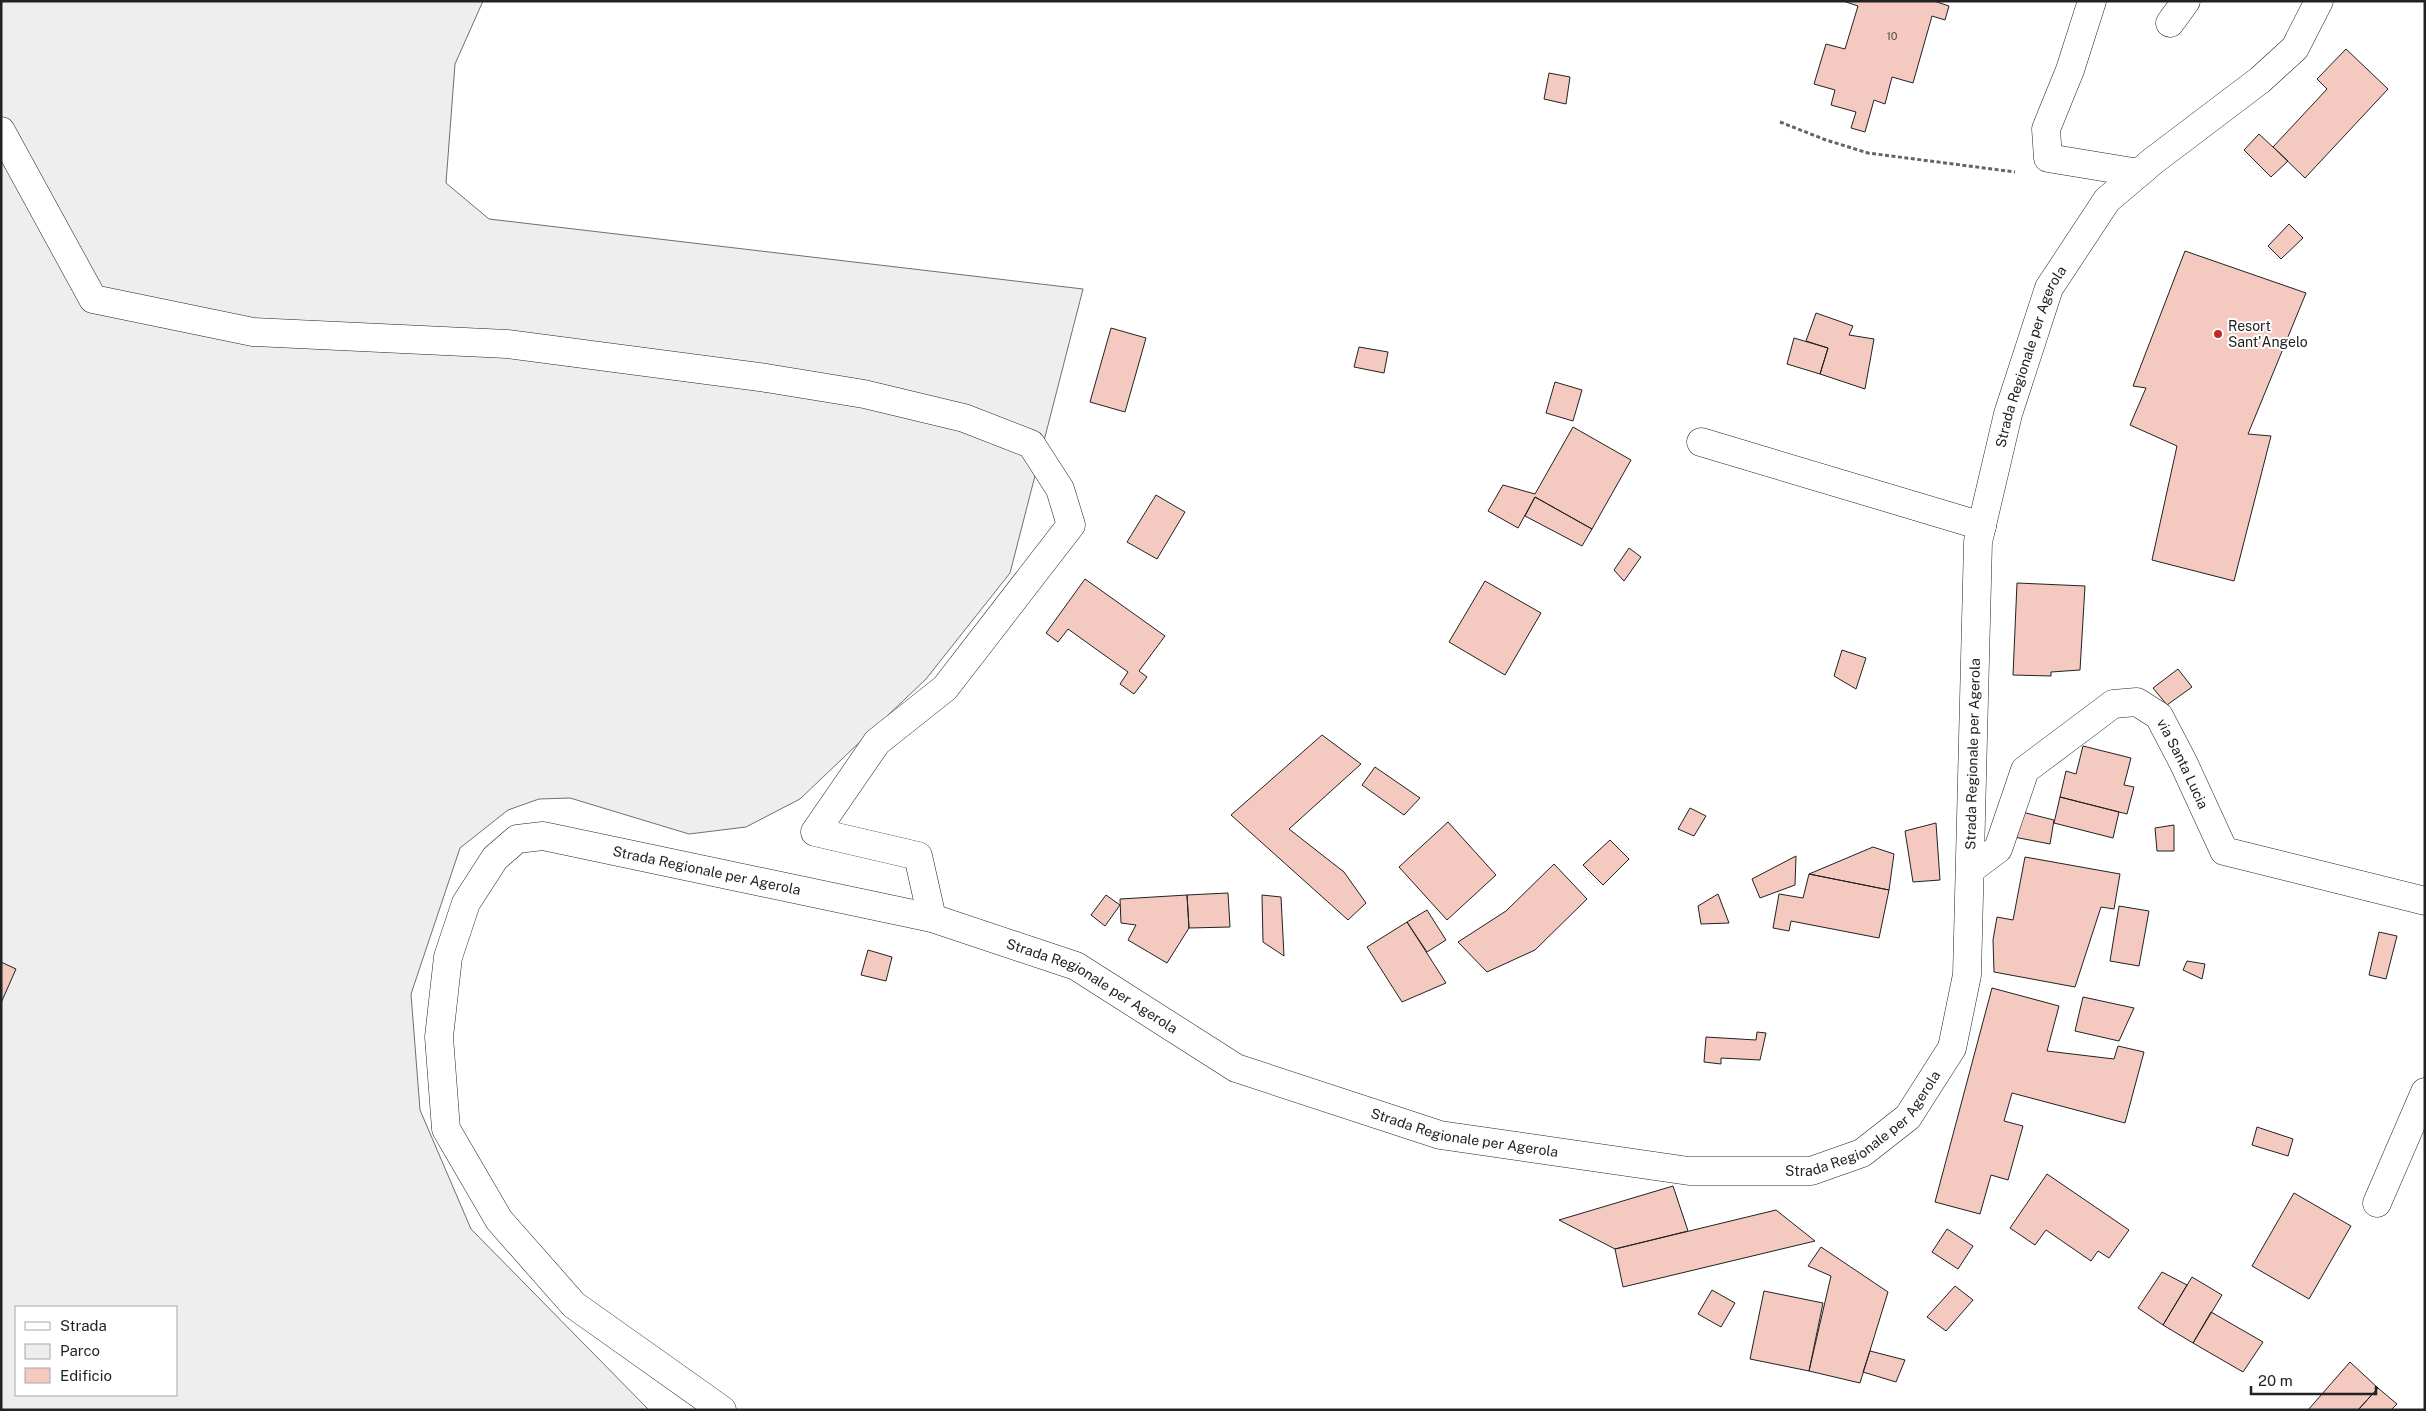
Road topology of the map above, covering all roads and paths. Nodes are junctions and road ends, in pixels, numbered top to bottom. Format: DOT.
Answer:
graph roads {
  1 [pos="2092,1"];
  2 [pos="2186,1"];
  3 [pos="2319,1"];
  4 [pos="2170,24"];
  5 [pos="1780,122"];
  6 [pos="1,131"];
  7 [pos="2048,158"];
  8 [pos="2139,173"];
  9 [pos="1702,442"];
  10 [pos="1982,526"];
  11 [pos="1970,870"];
  12 [pos="2425,901"];
  13 [pos="932,918"];
  14 [pos="2425,1092"];
  15 [pos="2377,1203"];
  16 [pos="722,1410"];
  1 -- 7 [label="main road"];
  2 -- 4 [label="main road"];
  3 -- 8 [label="main road, Strada Regionale per Agerola"];
  5 -- 7 [label="path"];
  6 -- 13 [label="main road"];
  7 -- 8 [label="main road"];
  8 -- 10 [label="main road, Strada Regionale per Agerola"];
  9 -- 10 [label="main road"];
  10 -- 11 [label="main road, Strada Regionale per Agerola"];
  11 -- 12 [label="main road, via Santa Lucia"];
  11 -- 13 [label="main road, Strada Regionale per Agerola"];
  13 -- 16 [label="main road, Strada Regionale per Agerola"];
  14 -- 15 [label="main road"];
}
